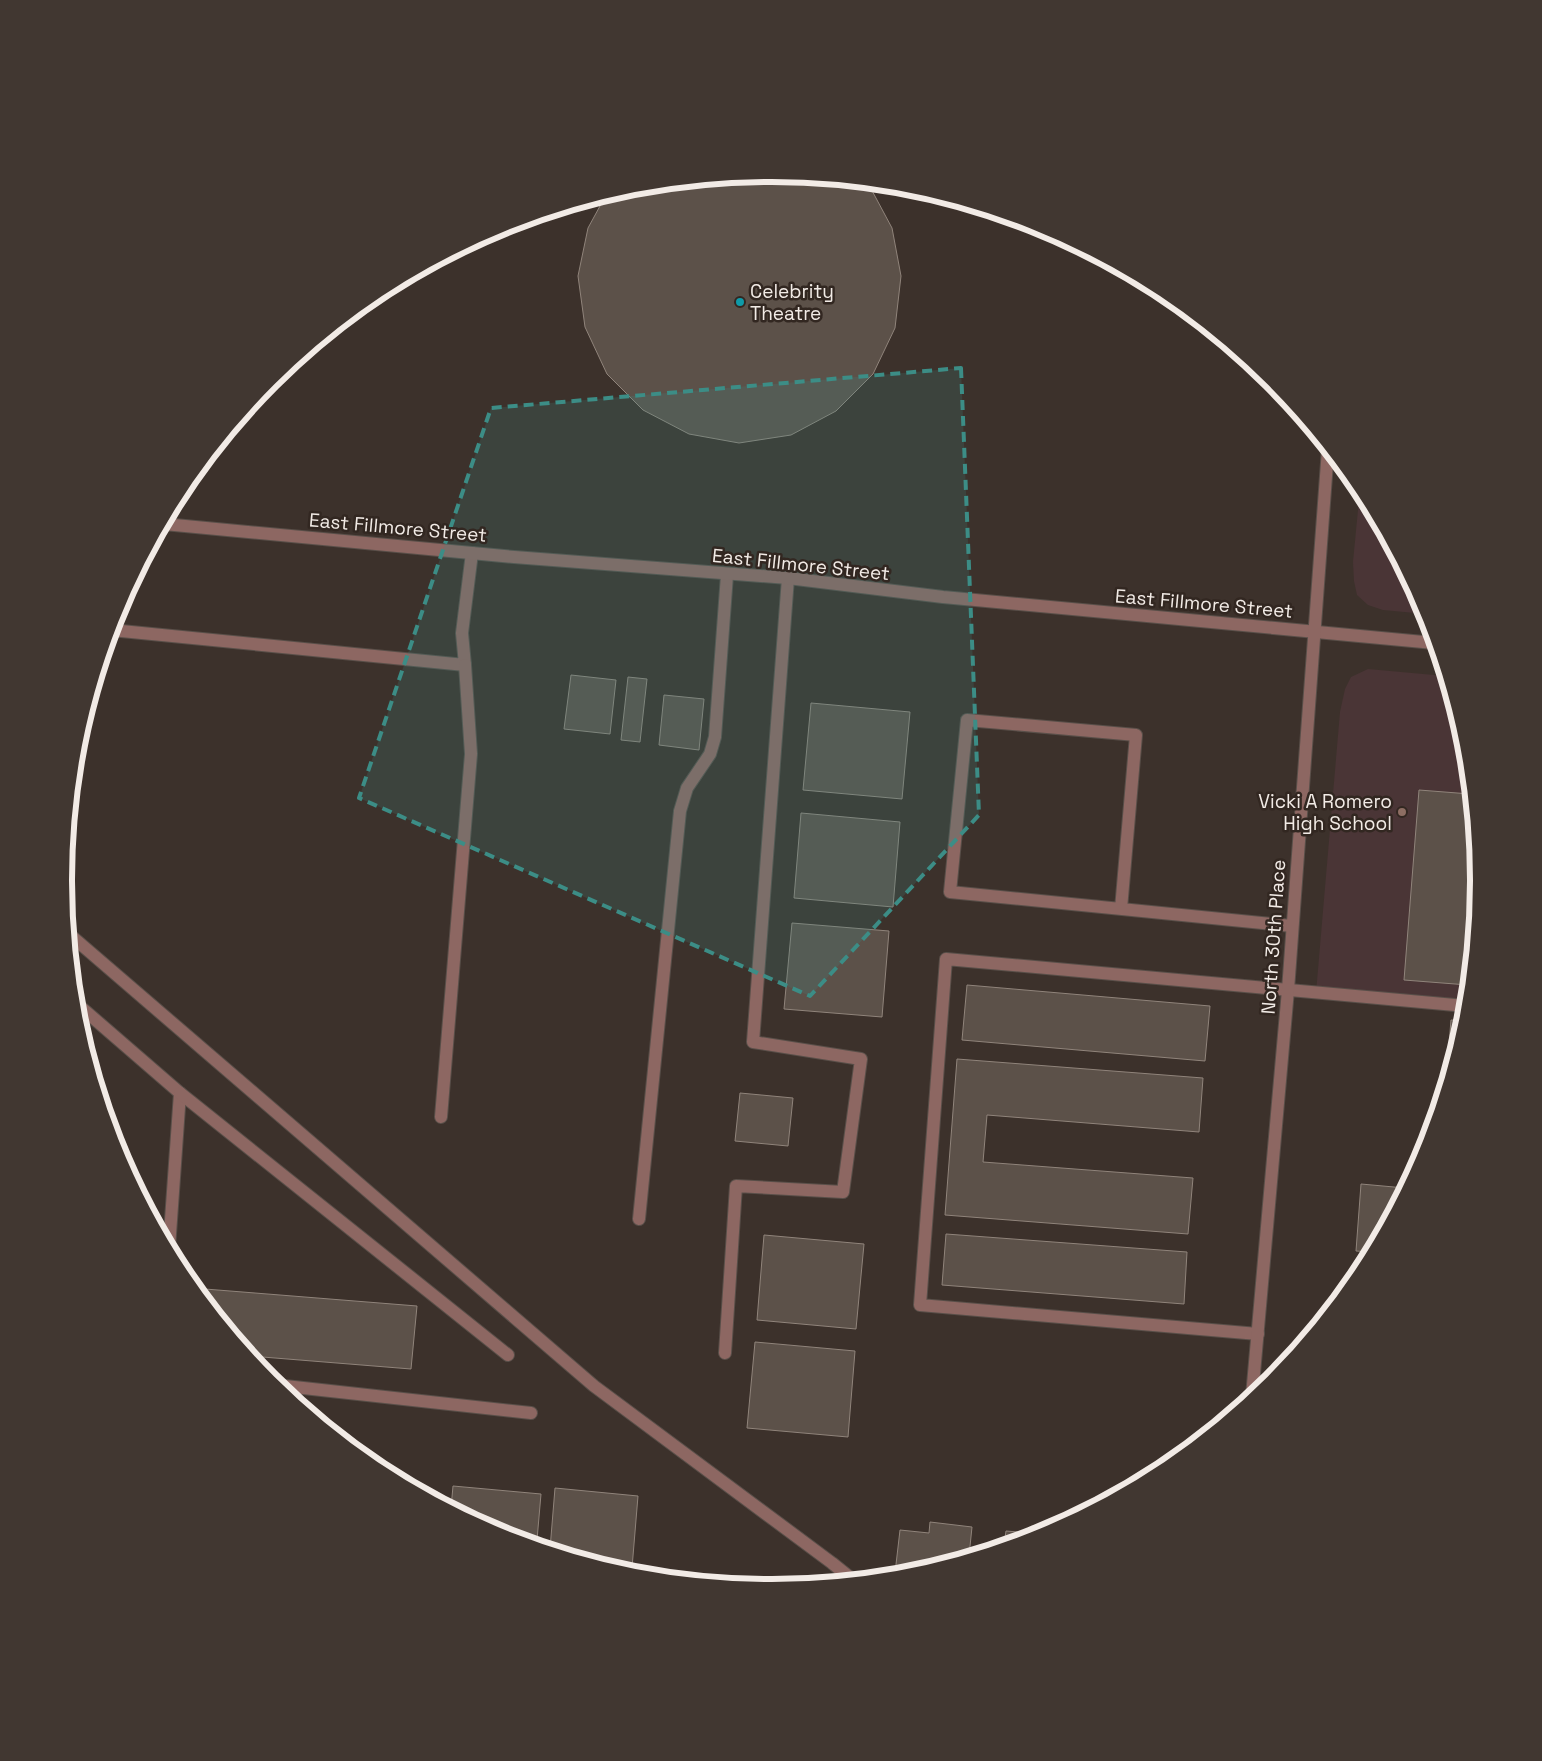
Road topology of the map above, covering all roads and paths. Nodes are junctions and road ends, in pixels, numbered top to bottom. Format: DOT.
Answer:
graph roads {
  1 [pos="1327,458"];
  2 [pos="170,525"];
  3 [pos="472,553"];
  4 [pos="727,575"];
  5 [pos="788,578"];
  6 [pos="119,631"];
  7 [pos="1315,632"];
  8 [pos="1427,642"];
  9 [pos="464,665"];
  10 [pos="1120,909"];
  11 [pos="1292,926"];
  12 [pos="75,939"];
  13 [pos="1288,990"];
  14 [pos="1458,1005"];
  15 [pos="85,1011"];
  16 [pos="180,1093"];
  17 [pos="441,1117"];
  18 [pos="639,1219"];
  19 [pos="170,1236"];
  20 [pos="1258,1334"];
  21 [pos="725,1353"];
  22 [pos="508,1356"];
  23 [pos="1253,1386"];
  24 [pos="290,1387"];
  25 [pos="531,1413"];
  26 [pos="846,1575"];
  1 -- 7 [label="street, North 30th Place"];
  2 -- 3 [label="street, East Fillmore Street"];
  3 -- 4 [label="street, East Fillmore Street"];
  3 -- 9 [label="street"];
  4 -- 5 [label="street, East Fillmore Street"];
  4 -- 18 [label="street"];
  5 -- 7 [label="street, East Fillmore Street"];
  5 -- 21 [label="street"];
  6 -- 9 [label="street"];
  7 -- 8 [label="street, East Fillmore Street"];
  7 -- 11 [label="street, North 30th Place"];
  9 -- 17 [label="street"];
  10 -- 10 [label="street"];
  10 -- 11 [label="street"];
  11 -- 13 [label="street, North 30th Place"];
  12 -- 26 [label="street"];
  13 -- 14 [label="street"];
  13 -- 20 [label="street, North 30th Place"];
  13 -- 20 [label="street"];
  15 -- 16 [label="street"];
  16 -- 19 [label="street"];
  16 -- 22 [label="street"];
  20 -- 23 [label="street, North 30th Place"];
  24 -- 25 [label="street"];
}
